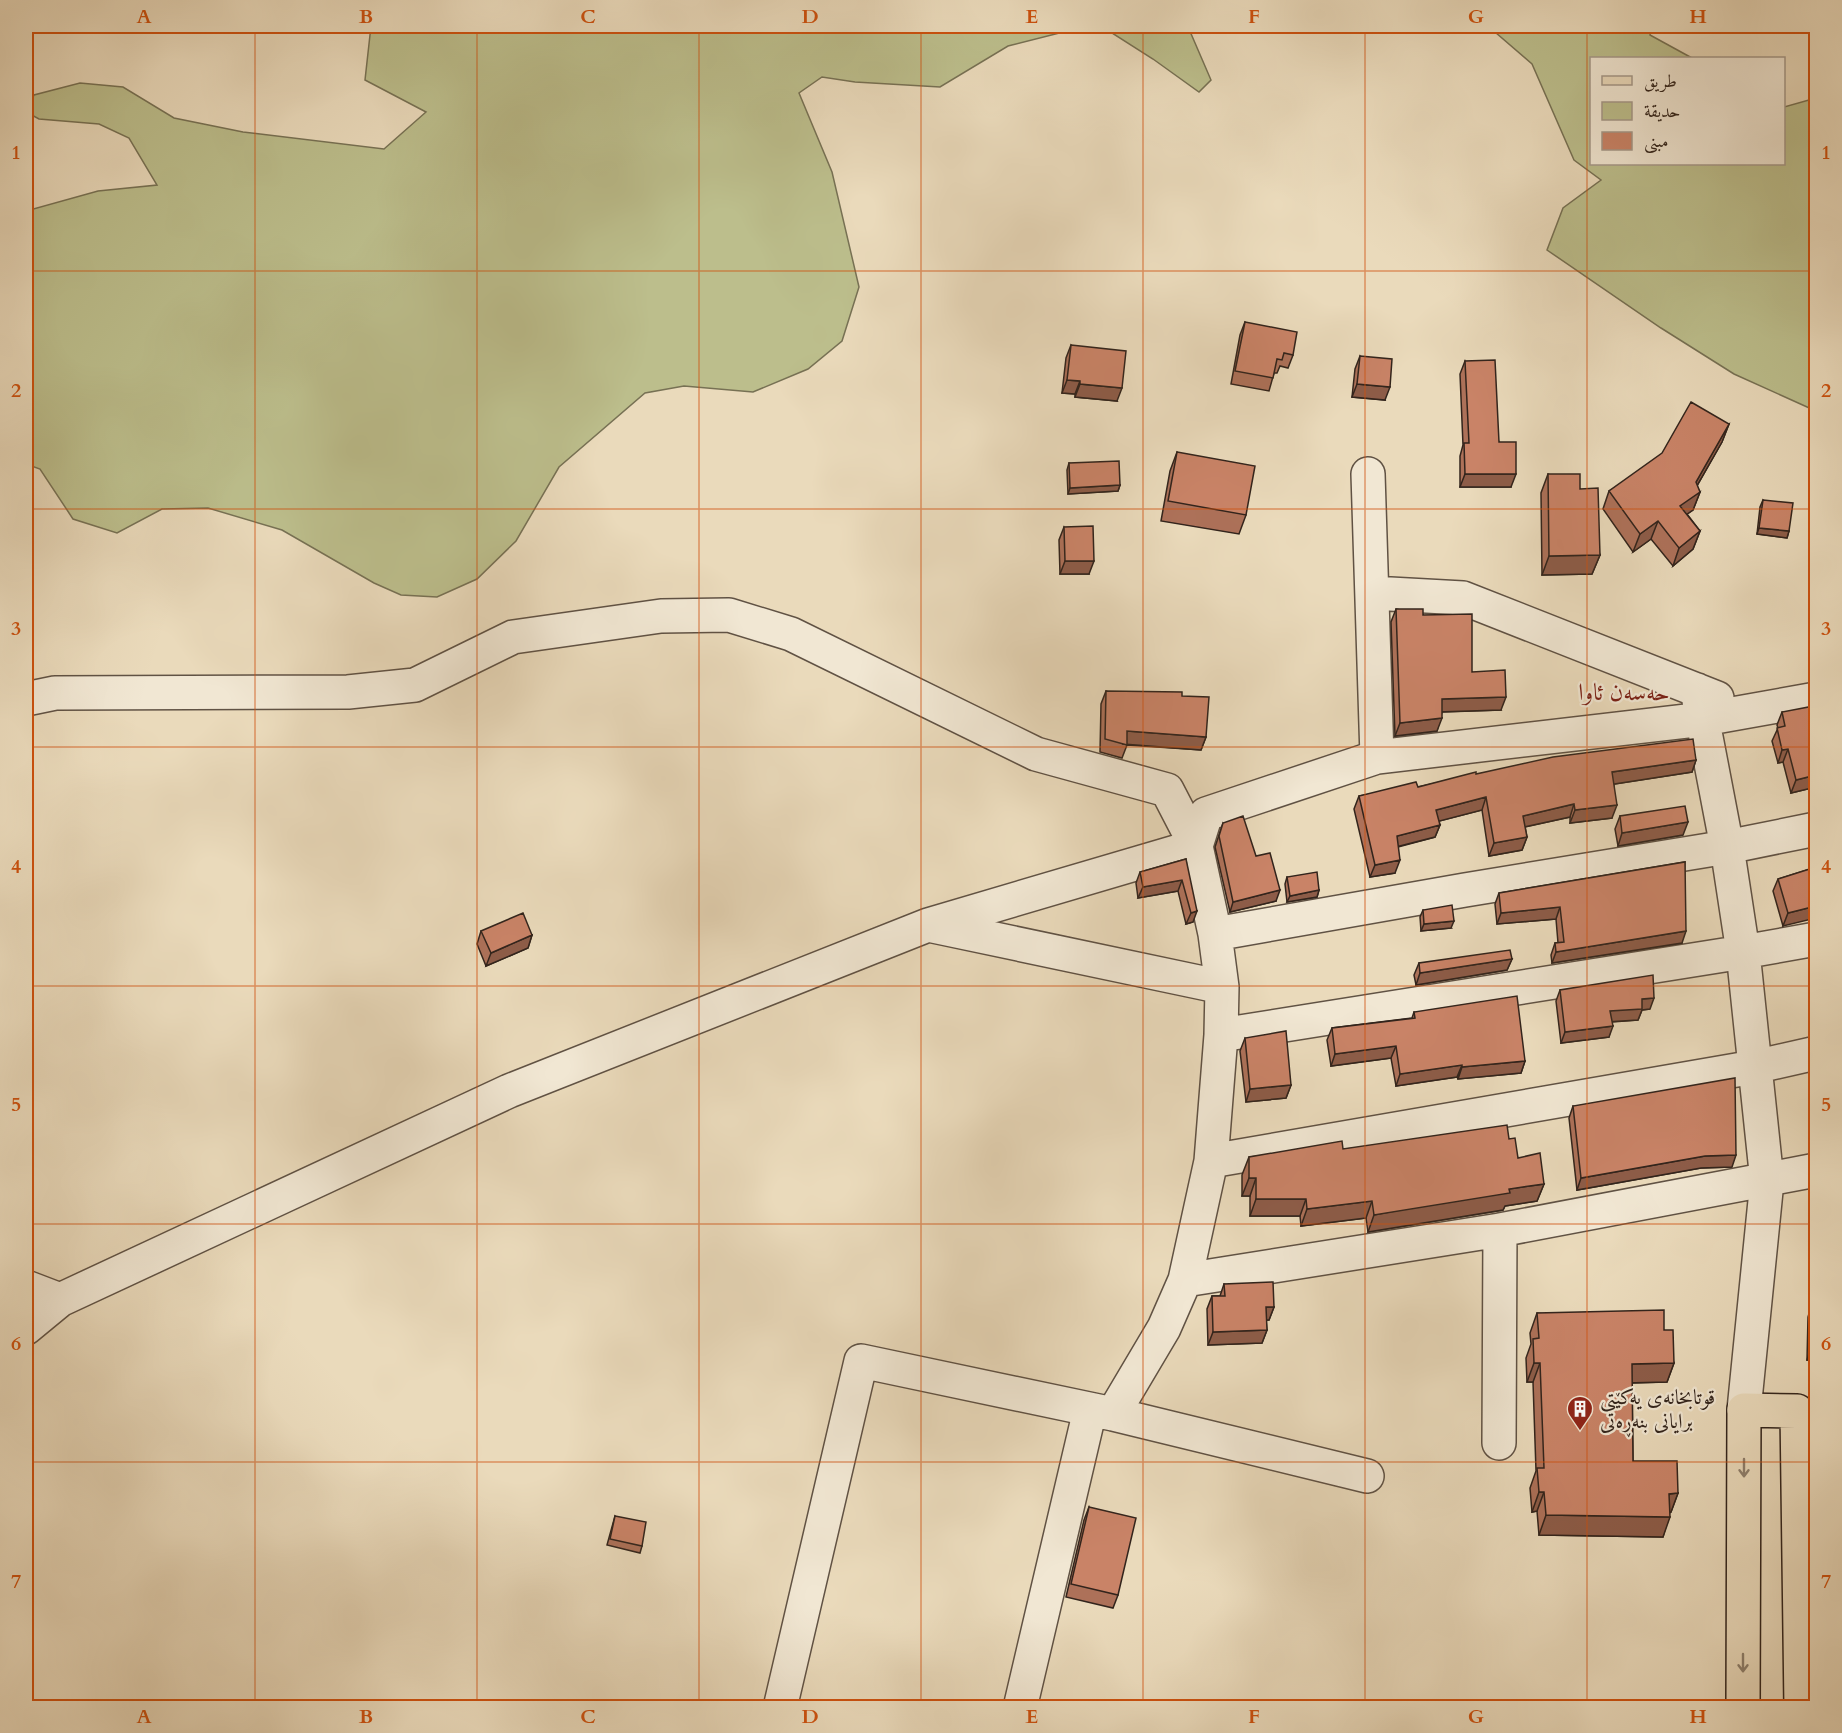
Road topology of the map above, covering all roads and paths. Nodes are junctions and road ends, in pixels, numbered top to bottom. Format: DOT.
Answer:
graph roads {
  1 [pos="1368,474"];
  2 [pos="1372,593"];
  3 [pos="26,699"];
  4 [pos="1816,699"];
  5 [pos="1700,705"];
  6 [pos="1377,757"];
  7 [pos="1816,829"];
  8 [pos="1196,846"];
  9 [pos="1727,847"];
  10 [pos="928,925"];
  11 [pos="1215,934"];
  12 [pos="1816,939"];
  13 [pos="1743,952"];
  14 [pos="1222,987"];
  15 [pos="1221,1035"];
  16 [pos="1816,1053"];
  17 [pos="1754,1067"];
  18 [pos="1211,1161"];
  19 [pos="1816,1170"];
  20 [pos="1767,1181"];
  21 [pos="1500,1230"];
  22 [pos="1185,1281"];
  23 [pos="26,1287"];
  24 [pos="60,1300"];
  25 [pos="26,1328"];
  26 [pos="1744,1410"];
  27 [pos="1807,1411"];
  28 [pos="1101,1412"];
  29 [pos="1499,1443"];
  30 [pos="1367,1476"];
  31 [pos="780,1707"];
  32 [pos="1020,1707"];
  33 [pos="1743,1707"];
  34 [pos="1801,1707"];
  1 -- 2 [label="street"];
  2 -- 5 [label="street"];
  2 -- 6 [label="street"];
  3 -- 8 [label="street"];
  4 -- 5 [label="street"];
  5 -- 6 [label="street"];
  5 -- 9 [label="street"];
  6 -- 8 [label="street"];
  7 -- 9 [label="street"];
  8 -- 10 [label="street"];
  8 -- 11 [label="street"];
  9 -- 11 [label="street"];
  9 -- 13 [label="street"];
  10 -- 14 [label="street"];
  10 -- 24 [label="street"];
  11 -- 14 [label="street"];
  12 -- 13 [label="street"];
  13 -- 15 [label="street"];
  13 -- 17 [label="street"];
  14 -- 15 [label="street"];
  15 -- 18 [label="street"];
  16 -- 17 [label="street"];
  17 -- 18 [label="street"];
  17 -- 20 [label="street"];
  18 -- 22 [label="street"];
  19 -- 20 [label="street"];
  20 -- 21 [label="street"];
  20 -- 26 [label="street"];
  21 -- 22 [label="street"];
  21 -- 29 [label="street"];
  22 -- 28 [label="street"];
  23 -- 24 [label="street"];
  24 -- 25 [label="street"];
  26 -- 27 [label="main road"];
  26 -- 33 [label="main road, one-way"];
  27 -- 34 [label="main road"];
  28 -- 30 [label="street"];
  28 -- 31 [label="street"];
  28 -- 32 [label="street"];
}
